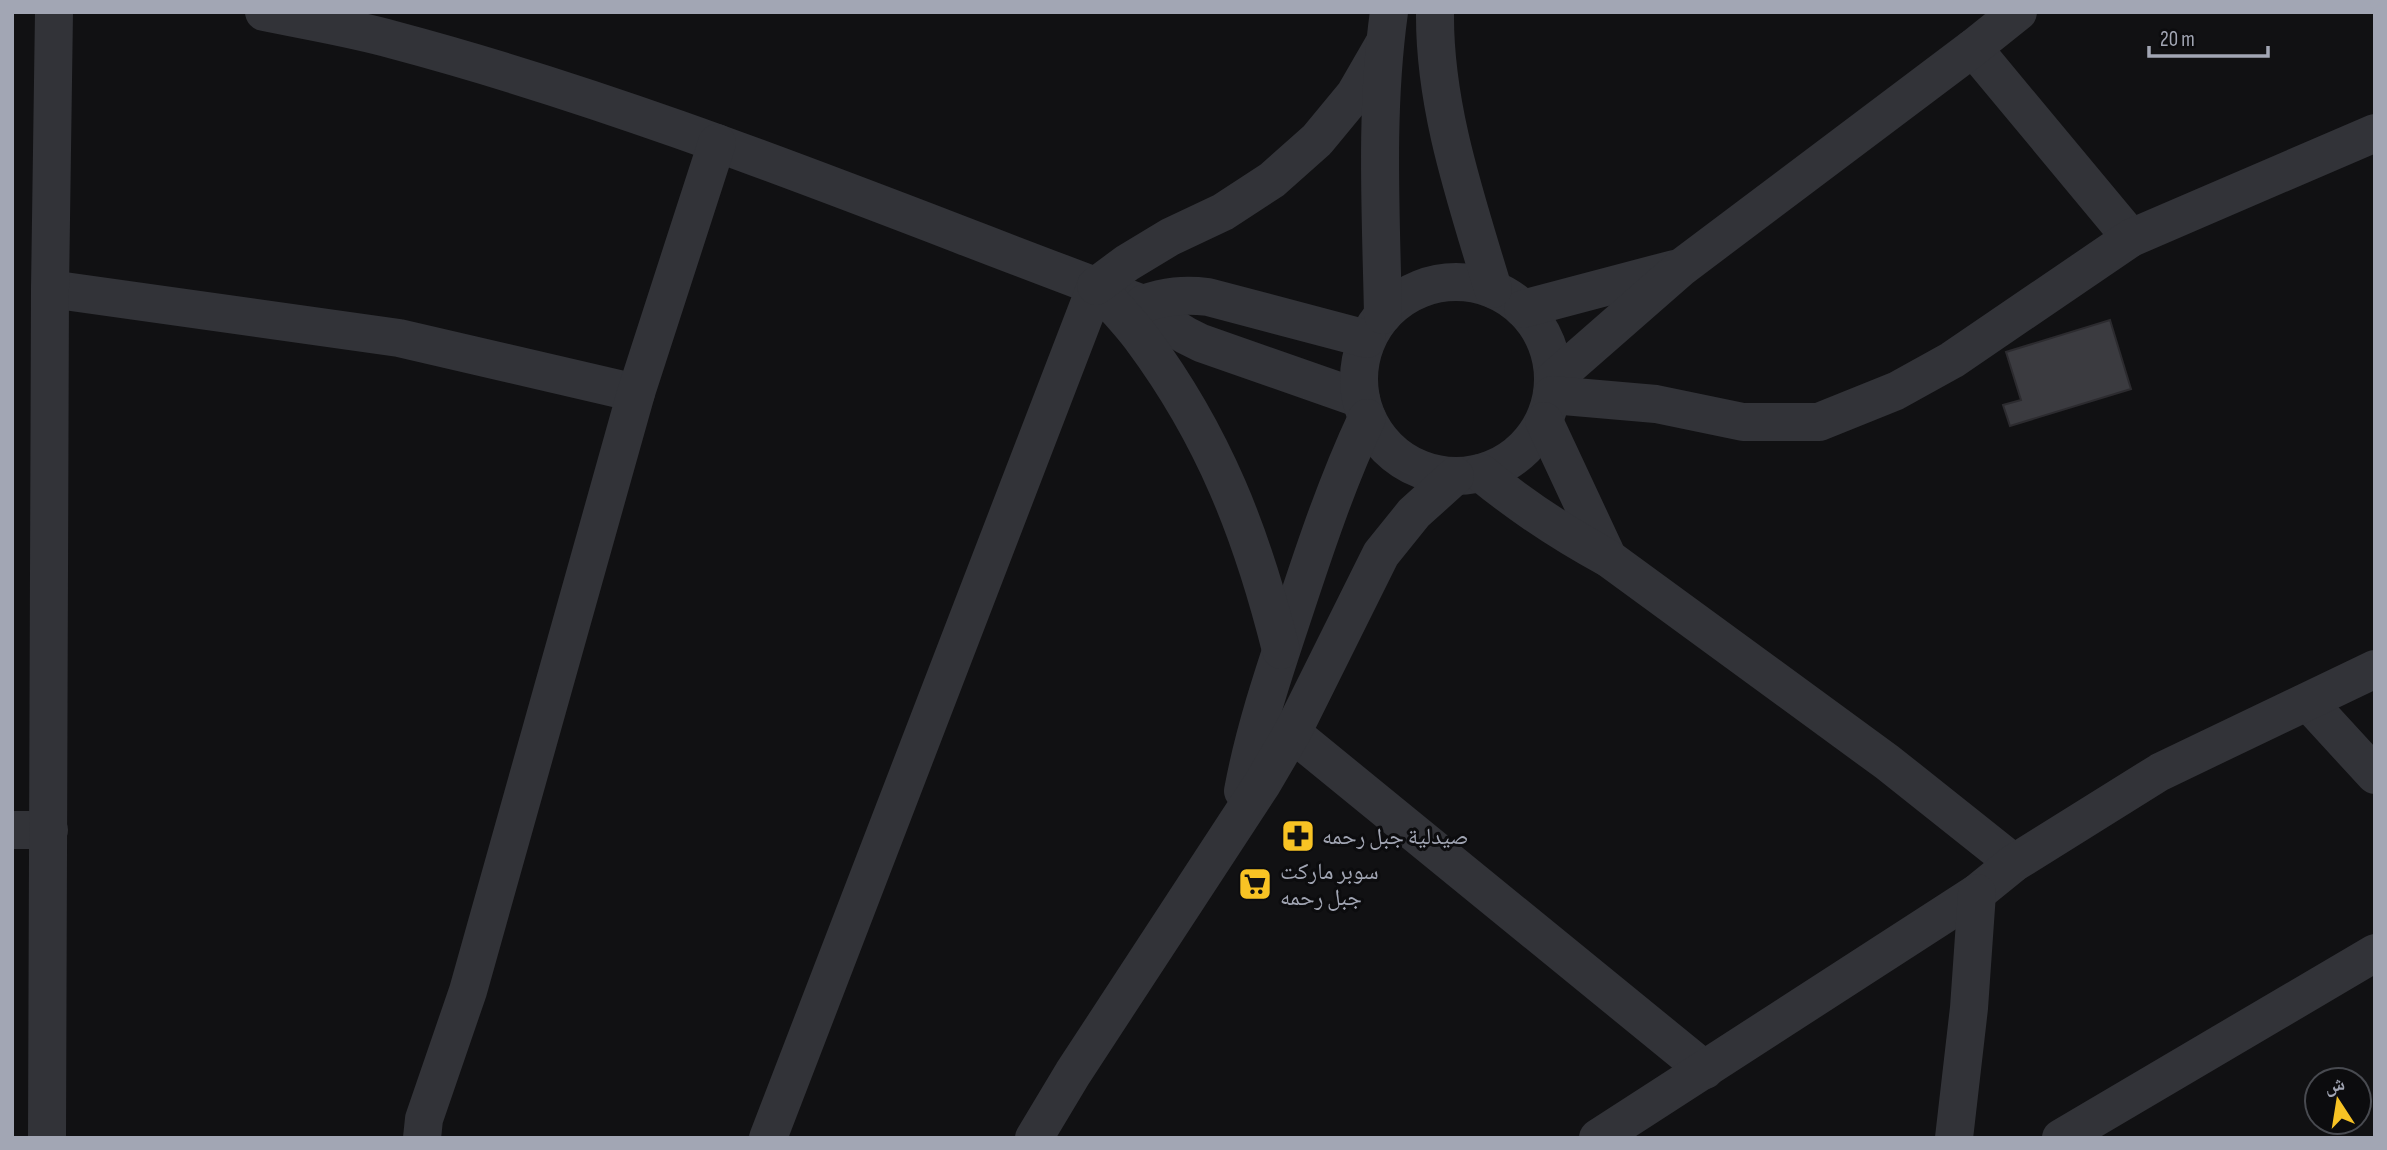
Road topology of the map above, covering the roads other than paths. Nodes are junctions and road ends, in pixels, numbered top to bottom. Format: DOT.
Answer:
graph roads {
  1 [pos="54,12"];
  2 [pos="264,12"];
  3 [pos="1435,12"];
  4 [pos="2018,12"];
  5 [pos="1387,27"];
  6 [pos="1973,48"];
  7 [pos="2375,133"];
  8 [pos="717,143"];
  9 [pos="2131,238"];
  10 [pos="1682,267"];
  11 [pos="1096,286"];
  12 [pos="50,289"];
  13 [pos="1508,299"];
  14 [pos="1143,304"];
  15 [pos="1375,327"];
  16 [pos="636,393"];
  17 [pos="1550,398"];
  18 [pos="1364,409"];
  19 [pos="1468,475"];
  20 [pos="1608,558"];
  21 [pos="1282,650"];
  22 [pos="2375,669"];
  23 [pos="2308,702"];
  24 [pos="1292,733"];
  25 [pos="2375,775"];
  26 [pos="1236,823"];
  27 [pos="30,830"];
  28 [pos="2014,863"];
  29 [pos="1976,893"];
  30 [pos="2375,953"];
  31 [pos="1705,1070"];
  32 [pos="47,1138"];
  33 [pos="422,1138"];
  34 [pos="768,1138"];
  35 [pos="1034,1138"];
  36 [pos="1598,1138"];
  37 [pos="1954,1138"];
  38 [pos="2061,1138"];
  1 -- 12 [label="street"];
  2 -- 8 [label="street"];
  3 -- 13 [label="street"];
  4 -- 6 [label="street"];
  5 -- 11 [label="street"];
  5 -- 15 [label="street"];
  6 -- 9 [label="street"];
  6 -- 10 [label="street"];
  7 -- 9 [label="street"];
  8 -- 11 [label="street"];
  8 -- 16 [label="street"];
  9 -- 17 [label="street"];
  10 -- 13 [label="street"];
  10 -- 17 [label="street"];
  11 -- 14 [label="street"];
  11 -- 21 [label="street"];
  11 -- 34 [label="street"];
  12 -- 16 [label="street"];
  12 -- 27 [label="street"];
  13 -- 15 [label="street"];
  13 -- 17 [label="street"];
  14 -- 15 [label="street"];
  14 -- 18 [label="street"];
  15 -- 18 [label="street"];
  16 -- 33 [label="street"];
  17 -- 19 [label="street"];
  17 -- 20 [label="street"];
  18 -- 19 [label="street"];
  18 -- 21 [label="street"];
  19 -- 20 [label="street"];
  19 -- 24 [label="street"];
  20 -- 28 [label="street"];
  21 -- 26 [label="street"];
  22 -- 23 [label="street"];
  23 -- 25 [label="street"];
  23 -- 28 [label="street"];
  24 -- 26 [label="street"];
  24 -- 31 [label="street"];
  26 -- 35 [label="street"];
  27 -- 32 [label="street"];
  28 -- 29 [label="street"];
  29 -- 31 [label="street"];
  29 -- 37 [label="street"];
  30 -- 38 [label="street"];
  31 -- 36 [label="street"];
}
